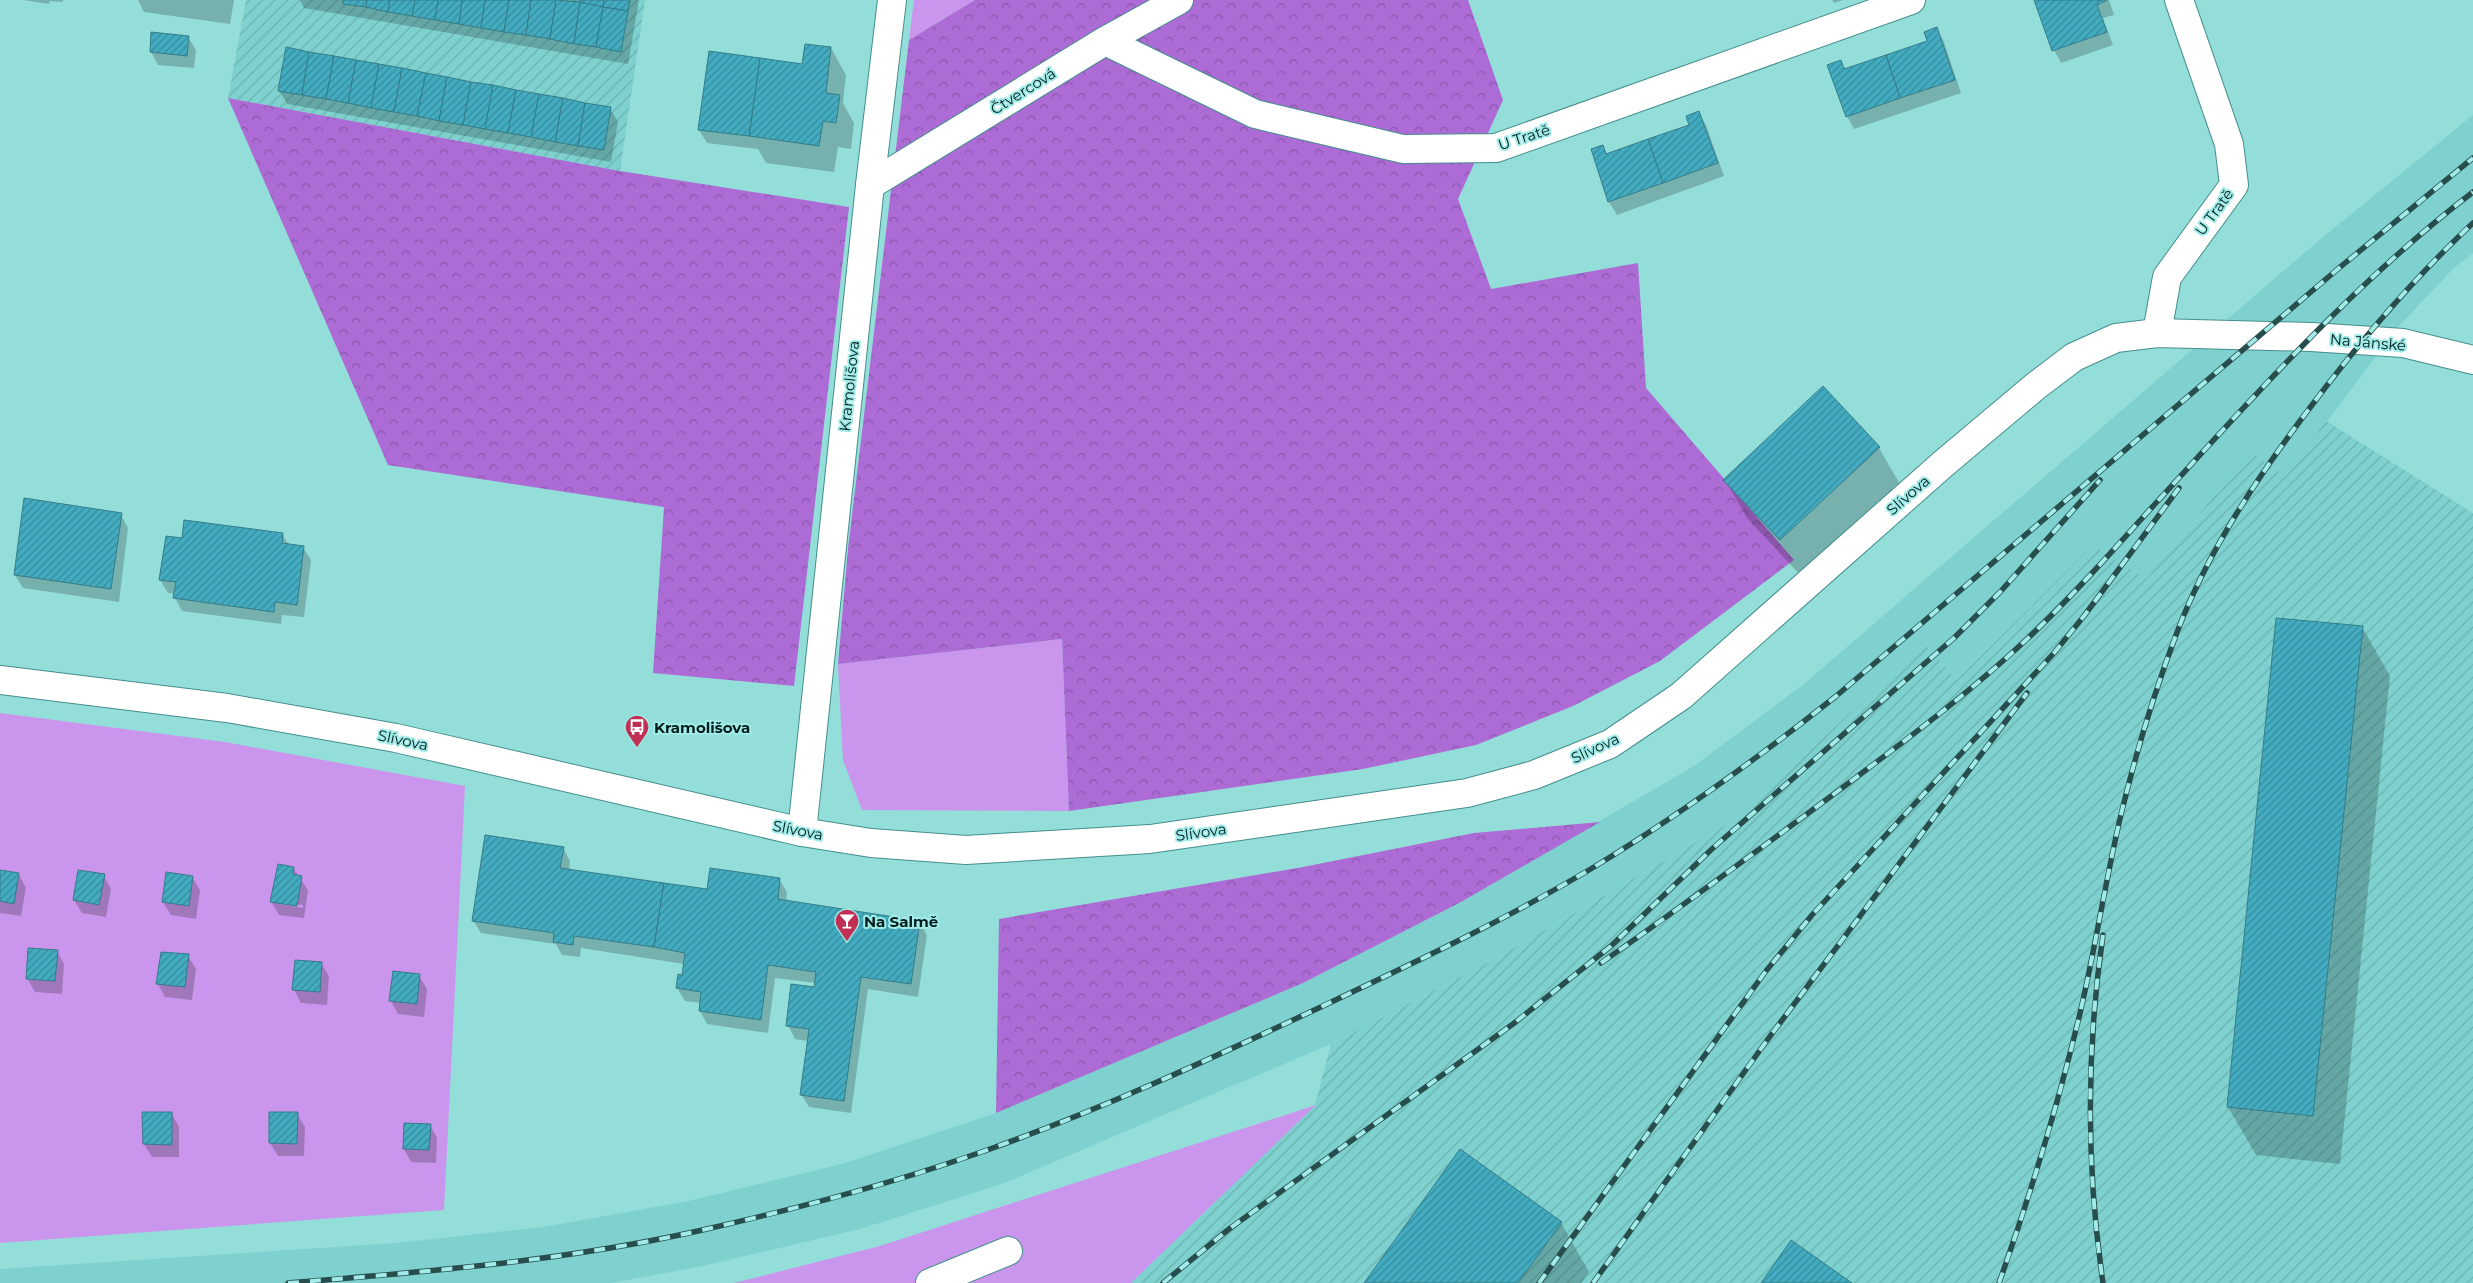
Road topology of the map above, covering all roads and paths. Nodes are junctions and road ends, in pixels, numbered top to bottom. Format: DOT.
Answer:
graph roads {
  1 [pos="892,0"];
  2 [pos="1179,0"];
  3 [pos="1911,0"];
  4 [pos="2179,0"];
  5 [pos="1105,41"];
  6 [pos="870,186"];
  7 [pos="2156,333"];
  8 [pos="2262,335"];
  9 [pos="2473,360"];
  10 [pos="0,680"];
  11 [pos="802,832"];
  12 [pos="1008,1251"];
  13 [pos="930,1283"];
  1 -- 6 [label="street, Kramolišova"];
  2 -- 5 [label="street, Čtvercová"];
  3 -- 5 [label="street, U Tratě"];
  4 -- 7 [label="street, U Tratě"];
  5 -- 6 [label="street, Čtvercová"];
  6 -- 11 [label="street, Kramolišova"];
  7 -- 8 [label="street, Slívova"];
  7 -- 11 [label="street, Slívova"];
  8 -- 9 [label="street, Na Jánské"];
  10 -- 11 [label="street, Slívova"];
  12 -- 13 [label="street"];
}
